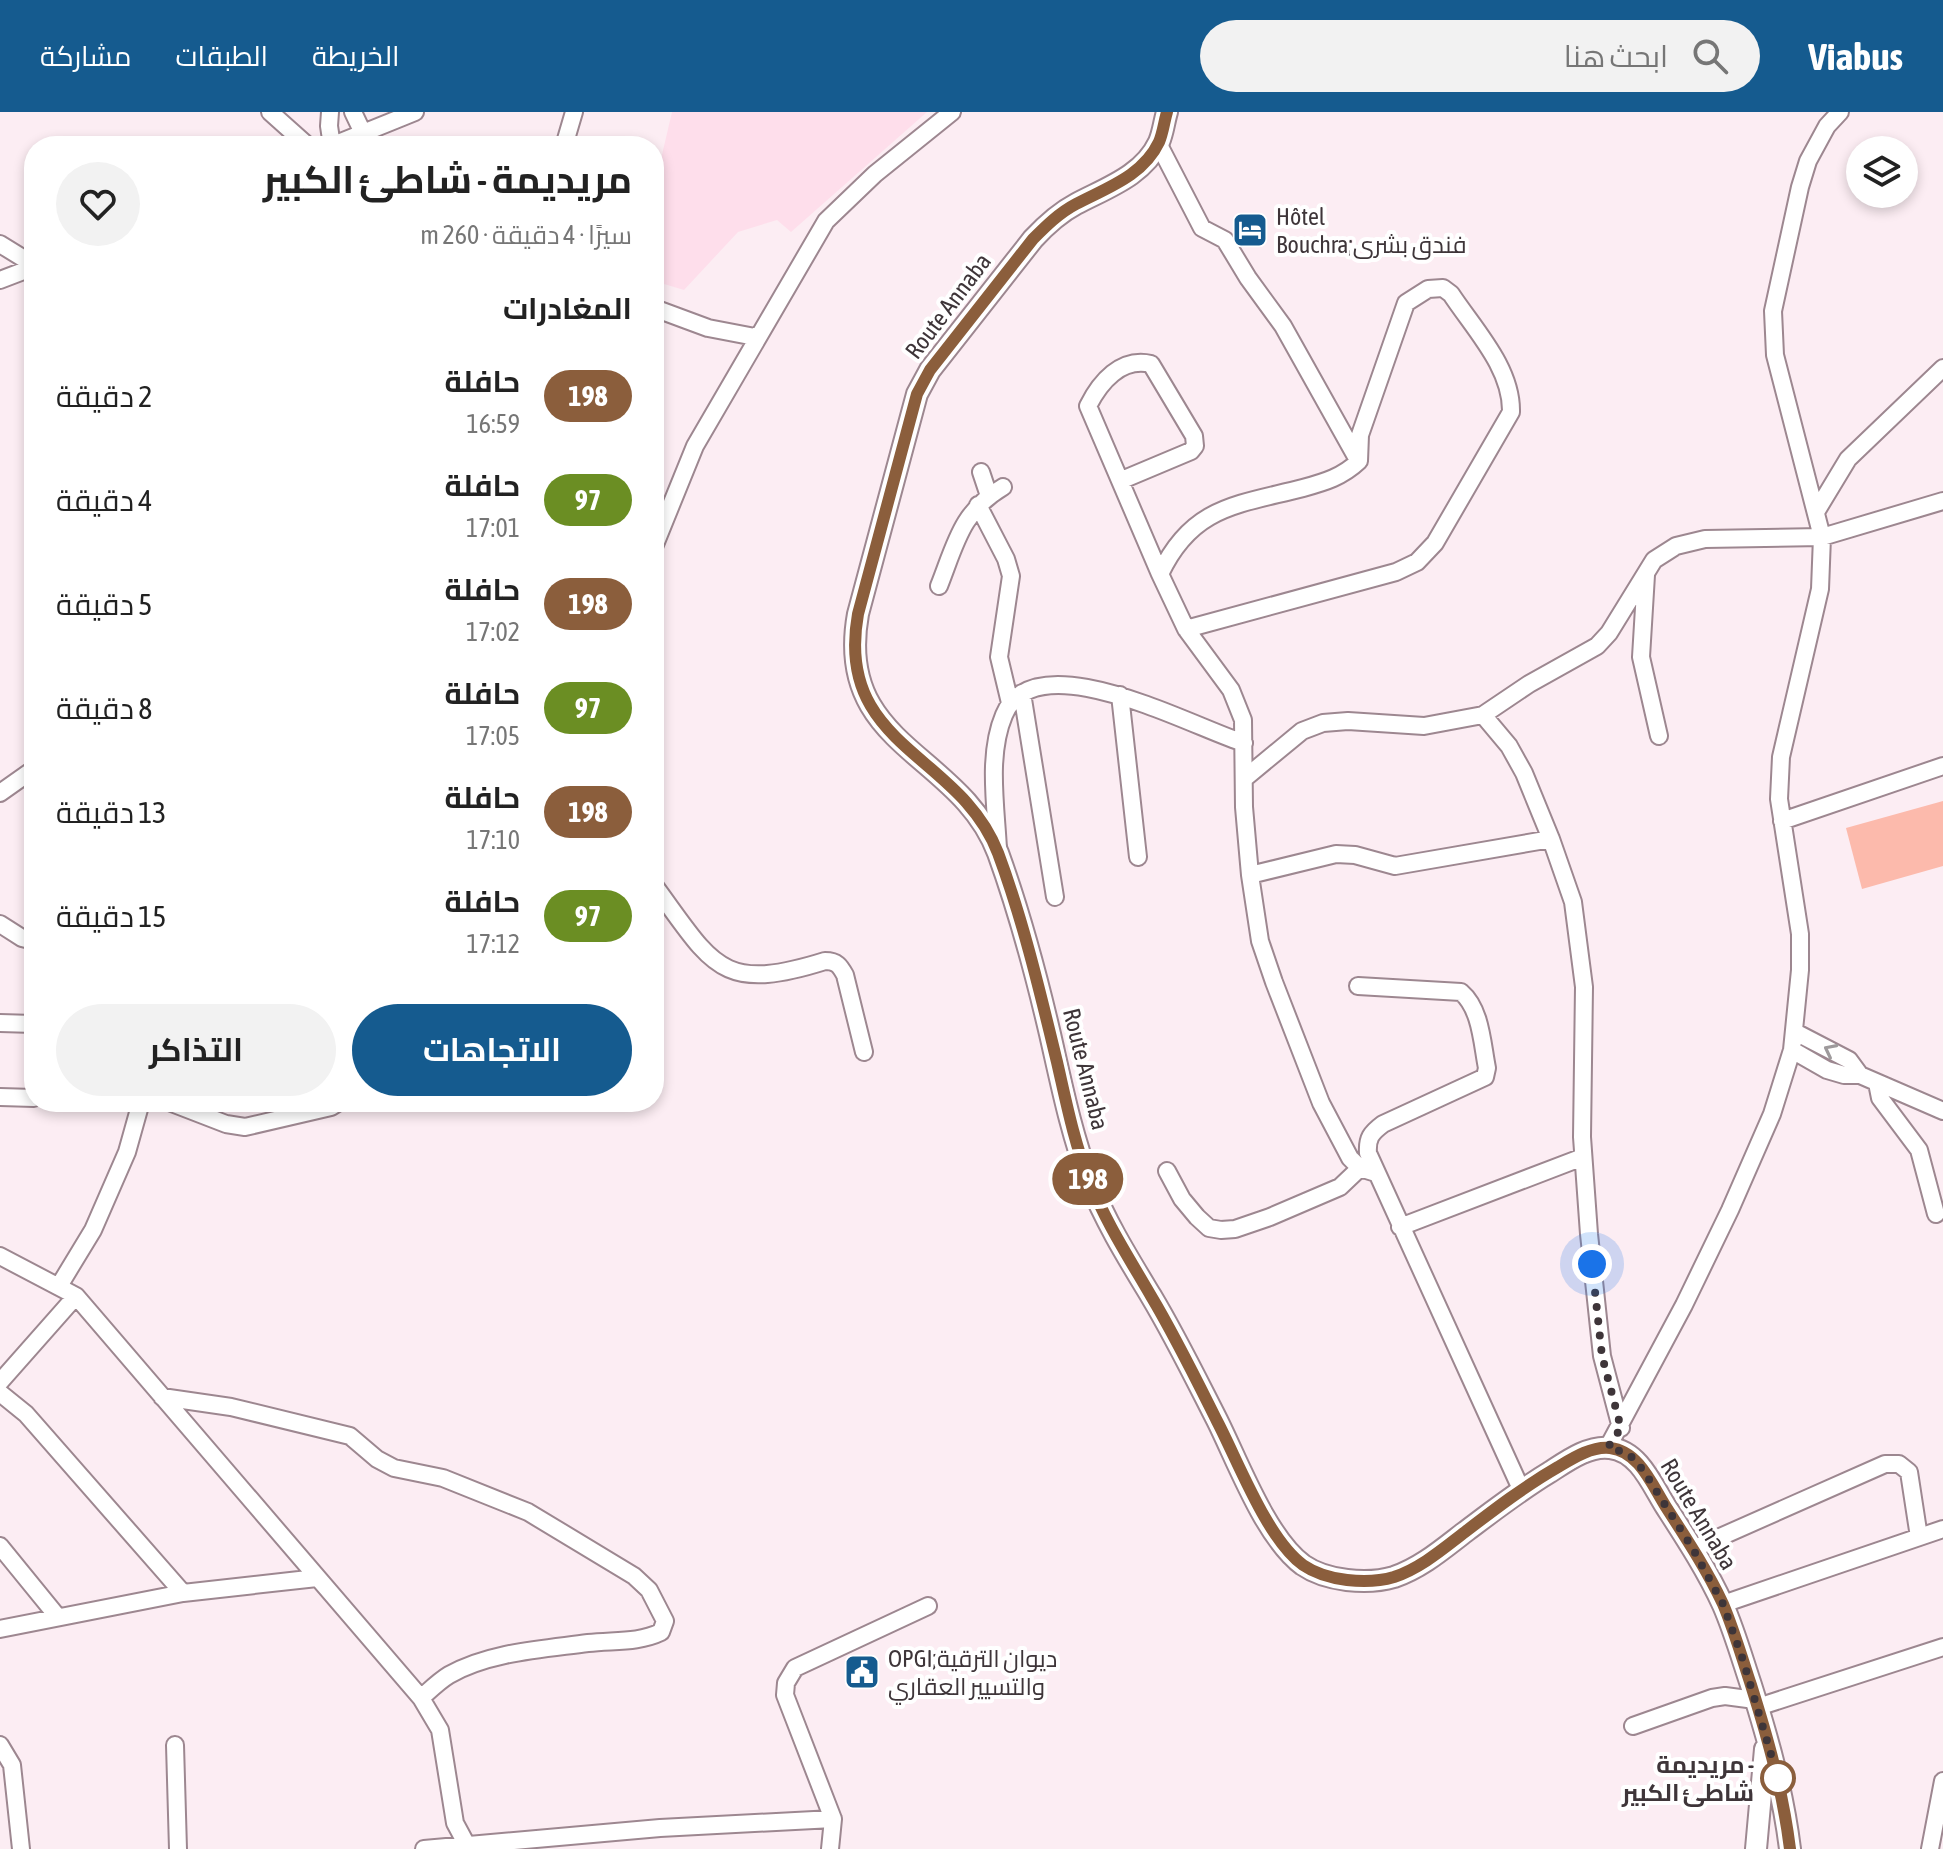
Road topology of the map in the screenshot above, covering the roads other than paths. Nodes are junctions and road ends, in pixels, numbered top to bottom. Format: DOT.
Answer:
graph roads {
  1 [pos="270,112"];
  2 [pos="330,112"];
  3 [pos="353,112"];
  4 [pos="415,112"];
  5 [pos="574,112"];
  6 [pos="952,112"];
  7 [pos="1167,112"];
  8 [pos="1840,112"];
  9 [pos="363,133"];
  10 [pos="297,136"];
  11 [pos="330,136"];
  12 [pos="356,136"];
  13 [pos="567,136"];
  14 [pos="1158,143"];
  15 [pos="0,244"];
  16 [pos="24,260"];
  17 [pos="24,270"];
  18 [pos="0,280"];
  19 [pos="664,312"];
  20 [pos="758,335"];
  21 [pos="1943,368"];
  22 [pos="1359,461"];
  23 [pos="981,472"];
  24 [pos="1122,480"];
  25 [pos="990,496"];
  26 [pos="1943,501"];
  27 [pos="1816,512"];
  28 [pos="664,522"];
  29 [pos="1822,537"];
  30 [pos="1646,572"];
  31 [pos="1160,574"];
  32 [pos="939,586"];
  33 [pos="1186,629"];
  34 [pos="1120,695"];
  35 [pos="1016,698"];
  36 [pos="1483,715"];
  37 [pos="1659,736"];
  38 [pos="1244,743"];
  39 [pos="1943,766"];
  40 [pos="24,776"];
  41 [pos="1245,778"];
  42 [pos="0,793"];
  43 [pos="1782,821"];
  44 [pos="1551,839"];
  45 [pos="998,857"];
  46 [pos="1138,857"];
  47 [pos="1250,875"];
  48 [pos="1055,897"];
  49 [pos="664,898"];
  50 [pos="0,924"];
  51 [pos="24,938"];
  52 [pos="1358,986"];
  53 [pos="0,1023"];
  54 [pos="24,1024"];
  55 [pos="1795,1032"];
  56 [pos="1792,1050"];
  57 [pos="864,1052"];
  58 [pos="1860,1075"];
  59 [pos="1877,1083"];
  60 [pos="0,1097"];
  61 [pos="24,1098"];
  62 [pos="1943,1111"];
  63 [pos="138,1112"];
  64 [pos="195,1112"];
  65 [pos="310,1112"];
  66 [pos="1583,1157"];
  67 [pos="1368,1170"];
  68 [pos="1167,1171"];
  69 [pos="1936,1214"];
  70 [pos="1400,1227"];
  71 [pos="0,1256"];
  72 [pos="59,1286"];
  73 [pos="76,1296"];
  74 [pos="0,1382"];
  75 [pos="0,1393"];
  76 [pos="162,1397"];
  77 [pos="1621,1428"];
  78 [pos="1608,1447"];
  79 [pos="1521,1489"];
  80 [pos="1943,1529"];
  81 [pos="1919,1537"];
  82 [pos="0,1546"];
  83 [pos="1693,1549"];
  84 [pos="317,1578"];
  85 [pos="183,1593"];
  86 [pos="1723,1604"];
  87 [pos="928,1606"];
  88 [pos="57,1616"];
  89 [pos="0,1629"];
  90 [pos="1943,1647"];
  91 [pos="421,1698"];
  92 [pos="1756,1703"];
  93 [pos="1633,1726"];
  94 [pos="1766,1733"];
  95 [pos="0,1745"];
  96 [pos="175,1745"];
  97 [pos="1943,1781"];
  98 [pos="833,1819"];
  99 [pos="468,1847"];
  100 [pos="21,1849"];
  101 [pos="178,1849"];
  102 [pos="424,1849"];
  103 [pos="830,1849"];
  104 [pos="1756,1849"];
  105 [pos="1790,1849"];
  106 [pos="1930,1849"];
  1 -- 10 [label="street"];
  2 -- 11 [label="street"];
  3 -- 9 [label="street"];
  4 -- 9 [label="street"];
  5 -- 13 [label="street"];
  6 -- 20 [label="street"];
  7 -- 14 [label="main road, Route Annaba"];
  8 -- 27 [label="street"];
  9 -- 12 [label="street"];
  14 -- 22 [label="street"];
  14 -- 45 [label="main road, Route Annaba"];
  15 -- 16 [label="street"];
  17 -- 18 [label="street"];
  19 -- 20 [label="street"];
  20 -- 28 [label="street"];
  21 -- 27 [label="street"];
  22 -- 31 [label="street"];
  22 -- 33 [label="street"];
  23 -- 25 [label="street"];
  24 -- 24 [label="street"];
  24 -- 31 [label="street"];
  25 -- 32 [label="street"];
  25 -- 35 [label="street"];
  26 -- 29 [label="street"];
  27 -- 29 [label="street"];
  29 -- 30 [label="street"];
  29 -- 43 [label="street"];
  30 -- 36 [label="street"];
  30 -- 37 [label="street"];
  31 -- 33 [label="street"];
  33 -- 38 [label="street"];
  34 -- 35 [label="street"];
  34 -- 38 [label="street"];
  34 -- 46 [label="street"];
  35 -- 45 [label="street"];
  35 -- 48 [label="street"];
  36 -- 41 [label="street"];
  36 -- 44 [label="street"];
  38 -- 41 [label="street"];
  39 -- 43 [label="street"];
  40 -- 42 [label="street"];
  41 -- 47 [label="street"];
  43 -- 55 [label="street"];
  44 -- 47 [label="street"];
  44 -- 66 [label="street"];
  45 -- 79 [label="main road, Route Annaba"];
  47 -- 67 [label="street"];
  49 -- 57 [label="street"];
  50 -- 51 [label="street"];
  52 -- 67 [label="street"];
  53 -- 54 [label="street"];
  55 -- 56 [label="street"];
  58 -- 55 [label="street, one-way"];
  56 -- 58 [label="street"];
  56 -- 77 [label="street"];
  58 -- 59 [label="street"];
  59 -- 62 [label="street"];
  59 -- 69 [label="street"];
  60 -- 61 [label="street"];
  63 -- 72 [label="street"];
  64 -- 65 [label="street"];
  66 -- 70 [label="street"];
  66 -- 77 [label="street"];
  67 -- 68 [label="street"];
  67 -- 70 [label="street"];
  70 -- 79 [label="street"];
  71 -- 72 [label="street"];
  72 -- 73 [label="street"];
  73 -- 74 [label="street"];
  73 -- 76 [label="street"];
  75 -- 85 [label="street"];
  76 -- 84 [label="street"];
  76 -- 91 [label="street"];
  77 -- 78 [label="street"];
  78 -- 79 [label="main road, Route Annaba"];
  78 -- 83 [label="main road, Route Annaba"];
  80 -- 81 [label="street"];
  81 -- 83 [label="street"];
  81 -- 86 [label="street"];
  82 -- 88 [label="street"];
  83 -- 86 [label="main road, Route Annaba"];
  84 -- 85 [label="street"];
  84 -- 91 [label="street"];
  85 -- 88 [label="street"];
  86 -- 92 [label="main road, Route Annaba"];
  87 -- 98 [label="street"];
  88 -- 89 [label="street"];
  90 -- 92 [label="street"];
  91 -- 99 [label="street"];
  92 -- 93 [label="street"];
  92 -- 94 [label="main road, Route Annaba"];
  94 -- 104 [label="main road, Route Annaba"];
  94 -- 105 [label="main road, Route Annaba"];
  95 -- 100 [label="street"];
  96 -- 101 [label="street"];
  97 -- 106 [label="street"];
  98 -- 99 [label="street"];
  98 -- 103 [label="street"];
  99 -- 102 [label="street"];
}
